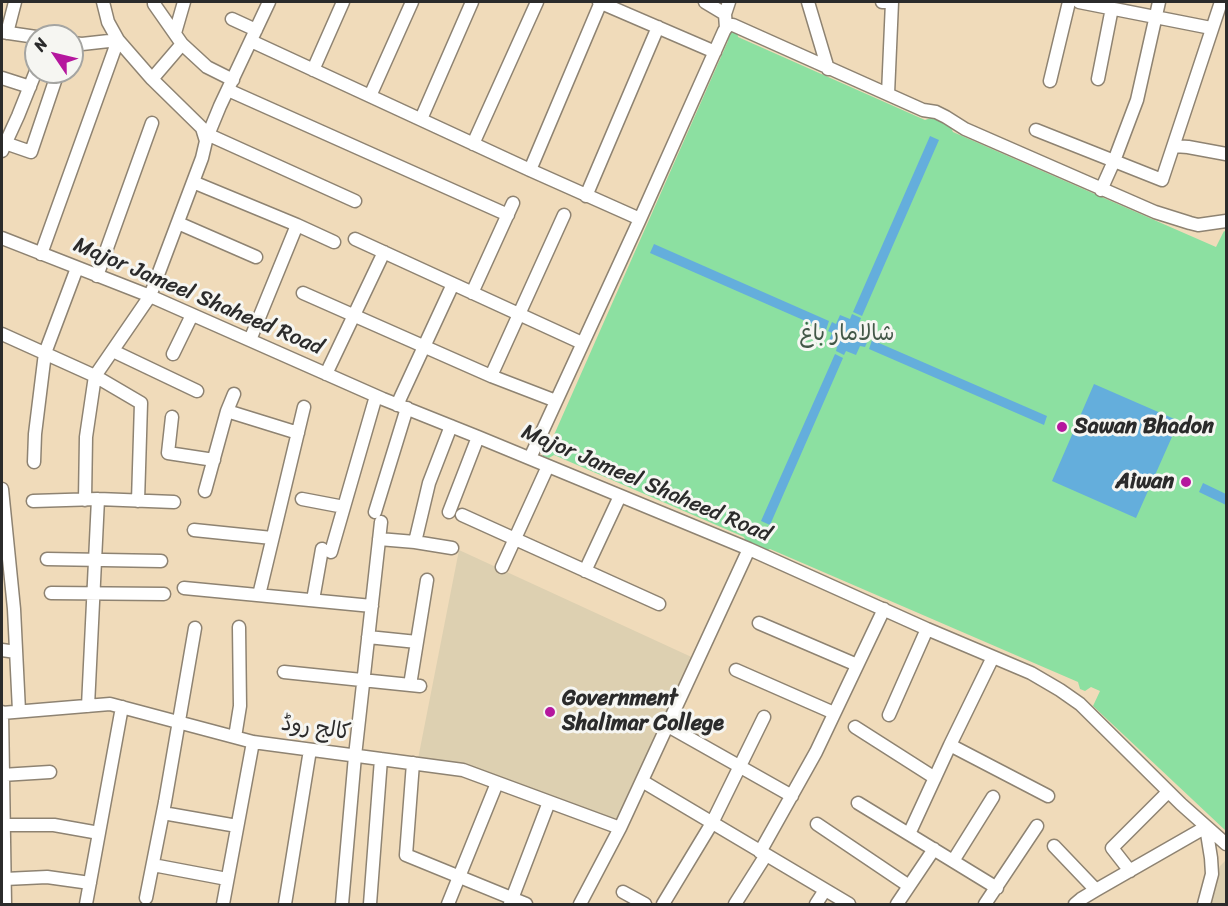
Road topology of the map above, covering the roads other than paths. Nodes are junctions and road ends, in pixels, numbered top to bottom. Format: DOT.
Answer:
graph roads {
  1 [pos="15,2"];
  2 [pos="103,2"];
  3 [pos="154,2"];
  4 [pos="184,2"];
  5 [pos="269,2"];
  6 [pos="343,2"];
  7 [pos="411,2"];
  8 [pos="472,2"];
  9 [pos="537,2"];
  10 [pos="600,2"];
  11 [pos="705,2"];
  12 [pos="729,2"];
  13 [pos="808,2"];
  14 [pos="882,2"];
  15 [pos="1069,2"];
  16 [pos="1079,2"];
  17 [pos="1159,2"];
  18 [pos="1221,2"];
  19 [pos="1128,6"];
  20 [pos="1112,8"];
  21 [pos="725,14"];
  22 [pos="1156,17"];
  23 [pos="231,20"];
  24 [pos="658,27"];
  25 [pos="726,28"];
  26 [pos="1211,28"];
  27 [pos="4,32"];
  28 [pos="24,35"];
  29 [pos="253,35"];
  30 [pos="179,38"];
  31 [pos="118,40"];
  32 [pos="84,44"];
  33 [pos="715,52"];
  34 [pos="828,69"];
  35 [pos="313,70"];
  36 [pos="2,78"];
  37 [pos="153,79"];
  38 [pos="1098,79"];
  39 [pos="1050,81"];
  40 [pos="31,84"];
  41 [pos="54,84"];
  42 [pos="230,85"];
  43 [pos="30,87"];
  44 [pos="888,94"];
  45 [pos="370,96"];
  46 [pos="421,119"];
  47 [pos="152,123"];
  48 [pos="1036,130"];
  49 [pos="207,138"];
  50 [pos="473,144"];
  51 [pos="1174,146"];
  52 [pos="3,147"];
  53 [pos="1227,154"];
  54 [pos="1114,161"];
  55 [pos="530,170"];
  56 [pos="194,182"];
  57 [pos="1101,189"];
  58 [pos="586,196"];
  59 [pos="355,201"];
  60 [pos="513,203"];
  61 [pos="508,215"];
  62 [pos="564,215"];
  63 [pos="640,219"];
  64 [pos="1227,221"];
  65 [pos="178,223"];
  66 [pos="297,225"];
  67 [pos="2,238"];
  68 [pos="355,239"];
  69 [pos="334,242"];
  70 [pos="384,252"];
  71 [pos="41,254"];
  72 [pos="256,257"];
  73 [pos="77,268"];
  74 [pos="97,276"];
  75 [pos="453,284"];
  76 [pos="303,293"];
  77 [pos="472,293"];
  78 [pos="150,296"];
  79 [pos="519,314"];
  80 [pos="192,315"];
  81 [pos="354,315"];
  82 [pos="2,334"];
  83 [pos="250,340"];
  84 [pos="582,343"];
  85 [pos="424,346"];
  86 [pos="113,351"];
  87 [pos="45,353"];
  88 [pos="173,354"];
  89 [pos="326,374"];
  90 [pos="95,376"];
  91 [pos="491,376"];
  92 [pos="197,390"];
  93 [pos="234,394"];
  94 [pos="376,396"];
  95 [pos="556,401"];
  96 [pos="402,406"];
  97 [pos="304,407"];
  98 [pos="227,411"];
  99 [pos="172,417"];
  100 [pos="451,426"];
  101 [pos="298,433"];
  102 [pos="478,437"];
  103 [pos="530,458"];
  104 [pos="214,460"];
  105 [pos="34,462"];
  106 [pos="548,466"];
  107 [pos="2,489"];
  108 [pos="205,490"];
  109 [pos="620,496"];
  110 [pos="98,499"];
  111 [pos="302,499"];
  112 [pos="85,500"];
  113 [pos="33,501"];
  114 [pos="138,501"];
  115 [pos="174,502"];
  116 [pos="344,507"];
  117 [pos="194,530"];
  118 [pos="272,538"];
  119 [pos="4,539"];
  120 [pos="379,539"];
  121 [pos="514,539"];
  122 [pos="415,542"];
  123 [pos="452,549"];
  124 [pos="749,549"];
  125 [pos="47,559"];
  126 [pos="95,561"];
  127 [pos="161,561"];
  128 [pos="502,567"];
  129 [pos="585,571"];
  130 [pos="427,580"];
  131 [pos="184,588"];
  132 [pos="7,591"];
  133 [pos="51,593"];
  134 [pos="94,593"];
  135 [pos="164,594"];
  136 [pos="259,595"];
  137 [pos="313,600"];
  138 [pos="659,604"];
  139 [pos="372,606"];
  140 [pos="884,609"];
  141 [pos="759,623"];
  142 [pos="239,627"];
  143 [pos="195,628"];
  144 [pos="927,629"];
  145 [pos="368,637"];
  146 [pos="417,642"];
  147 [pos="2,650"];
  148 [pos="16,652"];
  149 [pos="993,657"];
  150 [pos="857,665"];
  151 [pos="736,670"];
  152 [pos="284,672"];
  153 [pos="363,680"];
  154 [pos="88,706"];
  155 [pos="122,707"];
  156 [pos="19,711"];
  157 [pos="2,712"];
  158 [pos="834,713"];
  159 [pos="889,715"];
  160 [pos="764,717"];
  161 [pos="179,723"];
  162 [pos="668,726"];
  163 [pos="855,727"];
  164 [pos="235,737"];
  165 [pos="253,742"];
  166 [pos="950,745"];
  167 [pos="310,750"];
  168 [pos="355,756"];
  169 [pos="381,759"];
  170 [pos="413,763"];
  171 [pos="740,767"];
  172 [pos="50,772"];
  173 [pos="2,775"];
  174 [pos="934,778"];
  175 [pos="642,781"];
  176 [pos="497,783"];
  177 [pos="1168,792"];
  178 [pos="792,796"];
  179 [pos="1048,796"];
  180 [pos="993,797"];
  181 [pos="549,802"];
  182 [pos="858,803"];
  183 [pos="163,813"];
  184 [pos="712,823"];
  185 [pos="817,824"];
  186 [pos="237,826"];
  187 [pos="1037,826"];
  188 [pos="620,828"];
  189 [pos="1206,828"];
  190 [pos="3,829"];
  191 [pos="99,833"];
  192 [pos="909,834"];
  193 [pos="1227,844"];
  194 [pos="1054,846"];
  195 [pos="934,849"];
  196 [pos="763,853"];
  197 [pos="953,861"];
  198 [pos="153,865"];
  199 [pos="1130,871"];
  200 [pos="459,877"];
  201 [pos="227,879"];
  202 [pos="4,882"];
  203 [pos="90,883"];
  204 [pos="909,886"];
  205 [pos="997,888"];
  206 [pos="825,890"];
  207 [pos="1096,890"];
  208 [pos="623,892"];
  209 [pos="146,898"];
  210 [pos="512,902"];
  211 [pos="991,903"];
  212 [pos="5,904"];
  213 [pos="87,904"];
  214 [pos="223,904"];
  215 [pos="285,904"];
  216 [pos="342,904"];
  217 [pos="370,904"];
  218 [pos="448,904"];
  219 [pos="526,904"];
  220 [pos="580,904"];
  221 [pos="645,904"];
  222 [pos="663,904"];
  223 [pos="735,904"];
  224 [pos="816,904"];
  225 [pos="849,904"];
  226 [pos="897,904"];
  227 [pos="1075,904"];
  228 [pos="1204,904"];
  1 -- 27 [label="street"];
  2 -- 31 [label="street"];
  3 -- 30 [label="street"];
  4 -- 30 [label="street"];
  5 -- 29 [label="street"];
  6 -- 35 [label="street"];
  7 -- 45 [label="street"];
  8 -- 46 [label="street"];
  9 -- 50 [label="street"];
  10 -- 24 [label="street"];
  10 -- 55 [label="street"];
  11 -- 21 [label="street"];
  12 -- 21 [label="street"];
  13 -- 34 [label="street"];
  14 -- 44 [label="street"];
  15 -- 39 [label="street"];
  16 -- 20 [label="street"];
  17 -- 22 [label="street"];
  18 -- 26 [label="street"];
  19 -- 20 [label="street"];
  19 -- 22 [label="street"];
  20 -- 38 [label="street"];
  21 -- 25 [label="street"];
  22 -- 26 [label="street"];
  22 -- 54 [label="street"];
  23 -- 29 [label="street"];
  24 -- 33 [label="street"];
  24 -- 58 [label="street"];
  25 -- 33 [label="street"];
  25 -- 34 [label="street"];
  26 -- 51 [label="street"];
  27 -- 28 [label="street"];
  29 -- 35 [label="street"];
  29 -- 42 [label="street"];
  30 -- 37 [label="street"];
  30 -- 42 [label="street"];
  31 -- 32 [label="street"];
  31 -- 37 [label="street"];
  31 -- 71 [label="street"];
  33 -- 63 [label="street"];
  34 -- 44 [label="street"];
  35 -- 45 [label="street"];
  36 -- 43 [label="street"];
  37 -- 49 [label="street"];
  40 -- 43 [label="street"];
  41 -- 52 [label="street"];
  42 -- 49 [label="street"];
  42 -- 61 [label="street"];
  43 -- 52 [label="street"];
  44 -- 57 [label="street"];
  45 -- 46 [label="street"];
  46 -- 50 [label="street"];
  47 -- 74 [label="street"];
  48 -- 54 [label="street"];
  49 -- 56 [label="street"];
  49 -- 59 [label="street"];
  50 -- 55 [label="street"];
  51 -- 53 [label="street"];
  51 -- 54 [label="street"];
  54 -- 57 [label="street"];
  55 -- 58 [label="street"];
  56 -- 65 [label="street"];
  56 -- 66 [label="street"];
  57 -- 64 [label="street"];
  58 -- 63 [label="street"];
  60 -- 61 [label="street"];
  61 -- 77 [label="street"];
  62 -- 79 [label="street"];
  63 -- 84 [label="street"];
  65 -- 72 [label="street"];
  65 -- 78 [label="street"];
  66 -- 69 [label="street"];
  66 -- 83 [label="street"];
  67 -- 71 [label="street, Major Jameel Shaheed Road"];
  68 -- 70 [label="street"];
  70 -- 75 [label="street"];
  70 -- 81 [label="street"];
  71 -- 73 [label="street, Major Jameel Shaheed Road"];
  73 -- 74 [label="street, Major Jameel Shaheed Road"];
  73 -- 87 [label="street"];
  74 -- 78 [label="street, Major Jameel Shaheed Road"];
  75 -- 77 [label="street"];
  75 -- 85 [label="street"];
  76 -- 81 [label="street"];
  77 -- 79 [label="street"];
  78 -- 80 [label="street, Major Jameel Shaheed Road"];
  78 -- 86 [label="street"];
  79 -- 84 [label="street"];
  79 -- 91 [label="street"];
  80 -- 83 [label="street, Major Jameel Shaheed Road"];
  80 -- 88 [label="street"];
  81 -- 85 [label="street"];
  81 -- 89 [label="street"];
  82 -- 87 [label="street"];
  83 -- 89 [label="street, Major Jameel Shaheed Road"];
  84 -- 95 [label="street"];
  85 -- 91 [label="street"];
  85 -- 96 [label="street"];
  86 -- 90 [label="street"];
  86 -- 92 [label="street"];
  87 -- 90 [label="street"];
  87 -- 105 [label="street"];
  89 -- 94 [label="street, Major Jameel Shaheed Road"];
  90 -- 112 [label="street"];
  90 -- 114 [label="street"];
  91 -- 95 [label="street"];
  93 -- 98 [label="street"];
  94 -- 96 [label="street, Major Jameel Shaheed Road"];
  94 -- 116 [label="street"];
  95 -- 103 [label="street"];
  96 -- 100 [label="street, Major Jameel Shaheed Road"];
  96 -- 120 [label="street"];
  97 -- 101 [label="street"];
  98 -- 101 [label="street"];
  98 -- 104 [label="street"];
  99 -- 104 [label="street"];
  100 -- 102 [label="street, Major Jameel Shaheed Road"];
  100 -- 122 [label="street"];
  101 -- 118 [label="street"];
  102 -- 103 [label="street, Major Jameel Shaheed Road"];
  102 -- 121 [label="street"];
  103 -- 106 [label="street, Major Jameel Shaheed Road"];
  104 -- 108 [label="street"];
  106 -- 109 [label="street, Major Jameel Shaheed Road"];
  106 -- 121 [label="street"];
  107 -- 119 [label="street"];
  109 -- 124 [label="street, Major Jameel Shaheed Road"];
  109 -- 129 [label="street"];
  110 -- 112 [label="street"];
  110 -- 114 [label="street"];
  110 -- 126 [label="street"];
  111 -- 116 [label="street"];
  112 -- 113 [label="street"];
  114 -- 115 [label="street"];
  116 -- 137 [label="street"];
  117 -- 118 [label="street"];
  118 -- 136 [label="street"];
  119 -- 132 [label="street"];
  120 -- 122 [label="street"];
  120 -- 139 [label="street"];
  121 -- 128 [label="street"];
  121 -- 129 [label="street"];
  122 -- 123 [label="street"];
  124 -- 140 [label="street, Major Jameel Shaheed Road"];
  124 -- 162 [label="street"];
  125 -- 126 [label="street"];
  126 -- 127 [label="street"];
  126 -- 134 [label="street"];
  129 -- 138 [label="street"];
  130 -- 146 [label="street"];
  131 -- 136 [label="street"];
  132 -- 148 [label="street"];
  133 -- 134 [label="street"];
  134 -- 135 [label="street"];
  134 -- 154 [label="street"];
  136 -- 137 [label="street"];
  137 -- 139 [label="street"];
  139 -- 145 [label="street"];
  140 -- 144 [label="street, Major Jameel Shaheed Road"];
  140 -- 150 [label="street"];
  141 -- 150 [label="street"];
  142 -- 164 [label="street"];
  143 -- 161 [label="street"];
  144 -- 149 [label="street, Major Jameel Shaheed Road"];
  144 -- 159 [label="street"];
  145 -- 146 [label="street"];
  145 -- 153 [label="street"];
  146 -- 153 [label="street"];
  147 -- 148 [label="street"];
  148 -- 156 [label="street"];
  149 -- 166 [label="street"];
  149 -- 177 [label="street, Major Jameel Shaheed Road"];
  150 -- 158 [label="street"];
  151 -- 158 [label="street"];
  152 -- 153 [label="street"];
  153 -- 168 [label="street"];
  154 -- 155 [label="street, کالج روڈ"];
  154 -- 156 [label="street, کالج روڈ"];
  155 -- 161 [label="street, کالج روڈ"];
  155 -- 191 [label="street"];
  156 -- 157 [label="street, کالج روڈ"];
  157 -- 173 [label="street"];
  158 -- 178 [label="street"];
  160 -- 171 [label="street"];
  161 -- 164 [label="street, کالج روڈ"];
  161 -- 183 [label="street"];
  162 -- 171 [label="street"];
  162 -- 175 [label="street"];
  163 -- 174 [label="street"];
  164 -- 165 [label="street, کالج روڈ"];
  165 -- 167 [label="street, کالج روڈ"];
  165 -- 186 [label="street"];
  166 -- 174 [label="street"];
  166 -- 179 [label="street"];
  167 -- 168 [label="street, کالج روڈ"];
  167 -- 215 [label="street"];
  168 -- 169 [label="street, کالج روڈ"];
  168 -- 216 [label="street"];
  169 -- 170 [label="street, کالج روڈ"];
  169 -- 217 [label="street"];
  170 -- 176 [label="street, کالج روڈ"];
  170 -- 200 [label="street"];
  171 -- 178 [label="street"];
  171 -- 184 [label="street"];
  172 -- 173 [label="street"];
  173 -- 190 [label="street"];
  174 -- 192 [label="street"];
  175 -- 184 [label="street"];
  175 -- 188 [label="street"];
  176 -- 181 [label="street, کالج روڈ"];
  176 -- 200 [label="street"];
  177 -- 189 [label="street, Major Jameel Shaheed Road"];
  177 -- 199 [label="street"];
  178 -- 196 [label="street"];
  180 -- 197 [label="street"];
  181 -- 188 [label="street, کالج روڈ"];
  181 -- 210 [label="street"];
  182 -- 192 [label="street"];
  183 -- 186 [label="street"];
  183 -- 198 [label="street"];
  184 -- 196 [label="street"];
  184 -- 222 [label="street"];
  185 -- 204 [label="street"];
  186 -- 201 [label="street"];
  187 -- 205 [label="street"];
  188 -- 220 [label="street"];
  189 -- 193 [label="street, Major Jameel Shaheed Road"];
  189 -- 199 [label="street"];
  189 -- 228 [label="street"];
  190 -- 191 [label="street"];
  190 -- 202 [label="street"];
  191 -- 203 [label="street"];
  192 -- 195 [label="street"];
  194 -- 207 [label="street"];
  195 -- 197 [label="street"];
  195 -- 204 [label="street"];
  196 -- 206 [label="street"];
  196 -- 223 [label="street"];
  197 -- 205 [label="street"];
  198 -- 201 [label="street"];
  198 -- 209 [label="street"];
  199 -- 207 [label="street"];
  200 -- 210 [label="street"];
  200 -- 218 [label="street"];
  201 -- 214 [label="street"];
  202 -- 203 [label="street"];
  202 -- 212 [label="street"];
  203 -- 213 [label="street"];
  204 -- 226 [label="street"];
  205 -- 211 [label="street"];
  206 -- 224 [label="street"];
  206 -- 225 [label="street"];
  207 -- 227 [label="street"];
  208 -- 221 [label="street"];
  210 -- 219 [label="street"];
}
